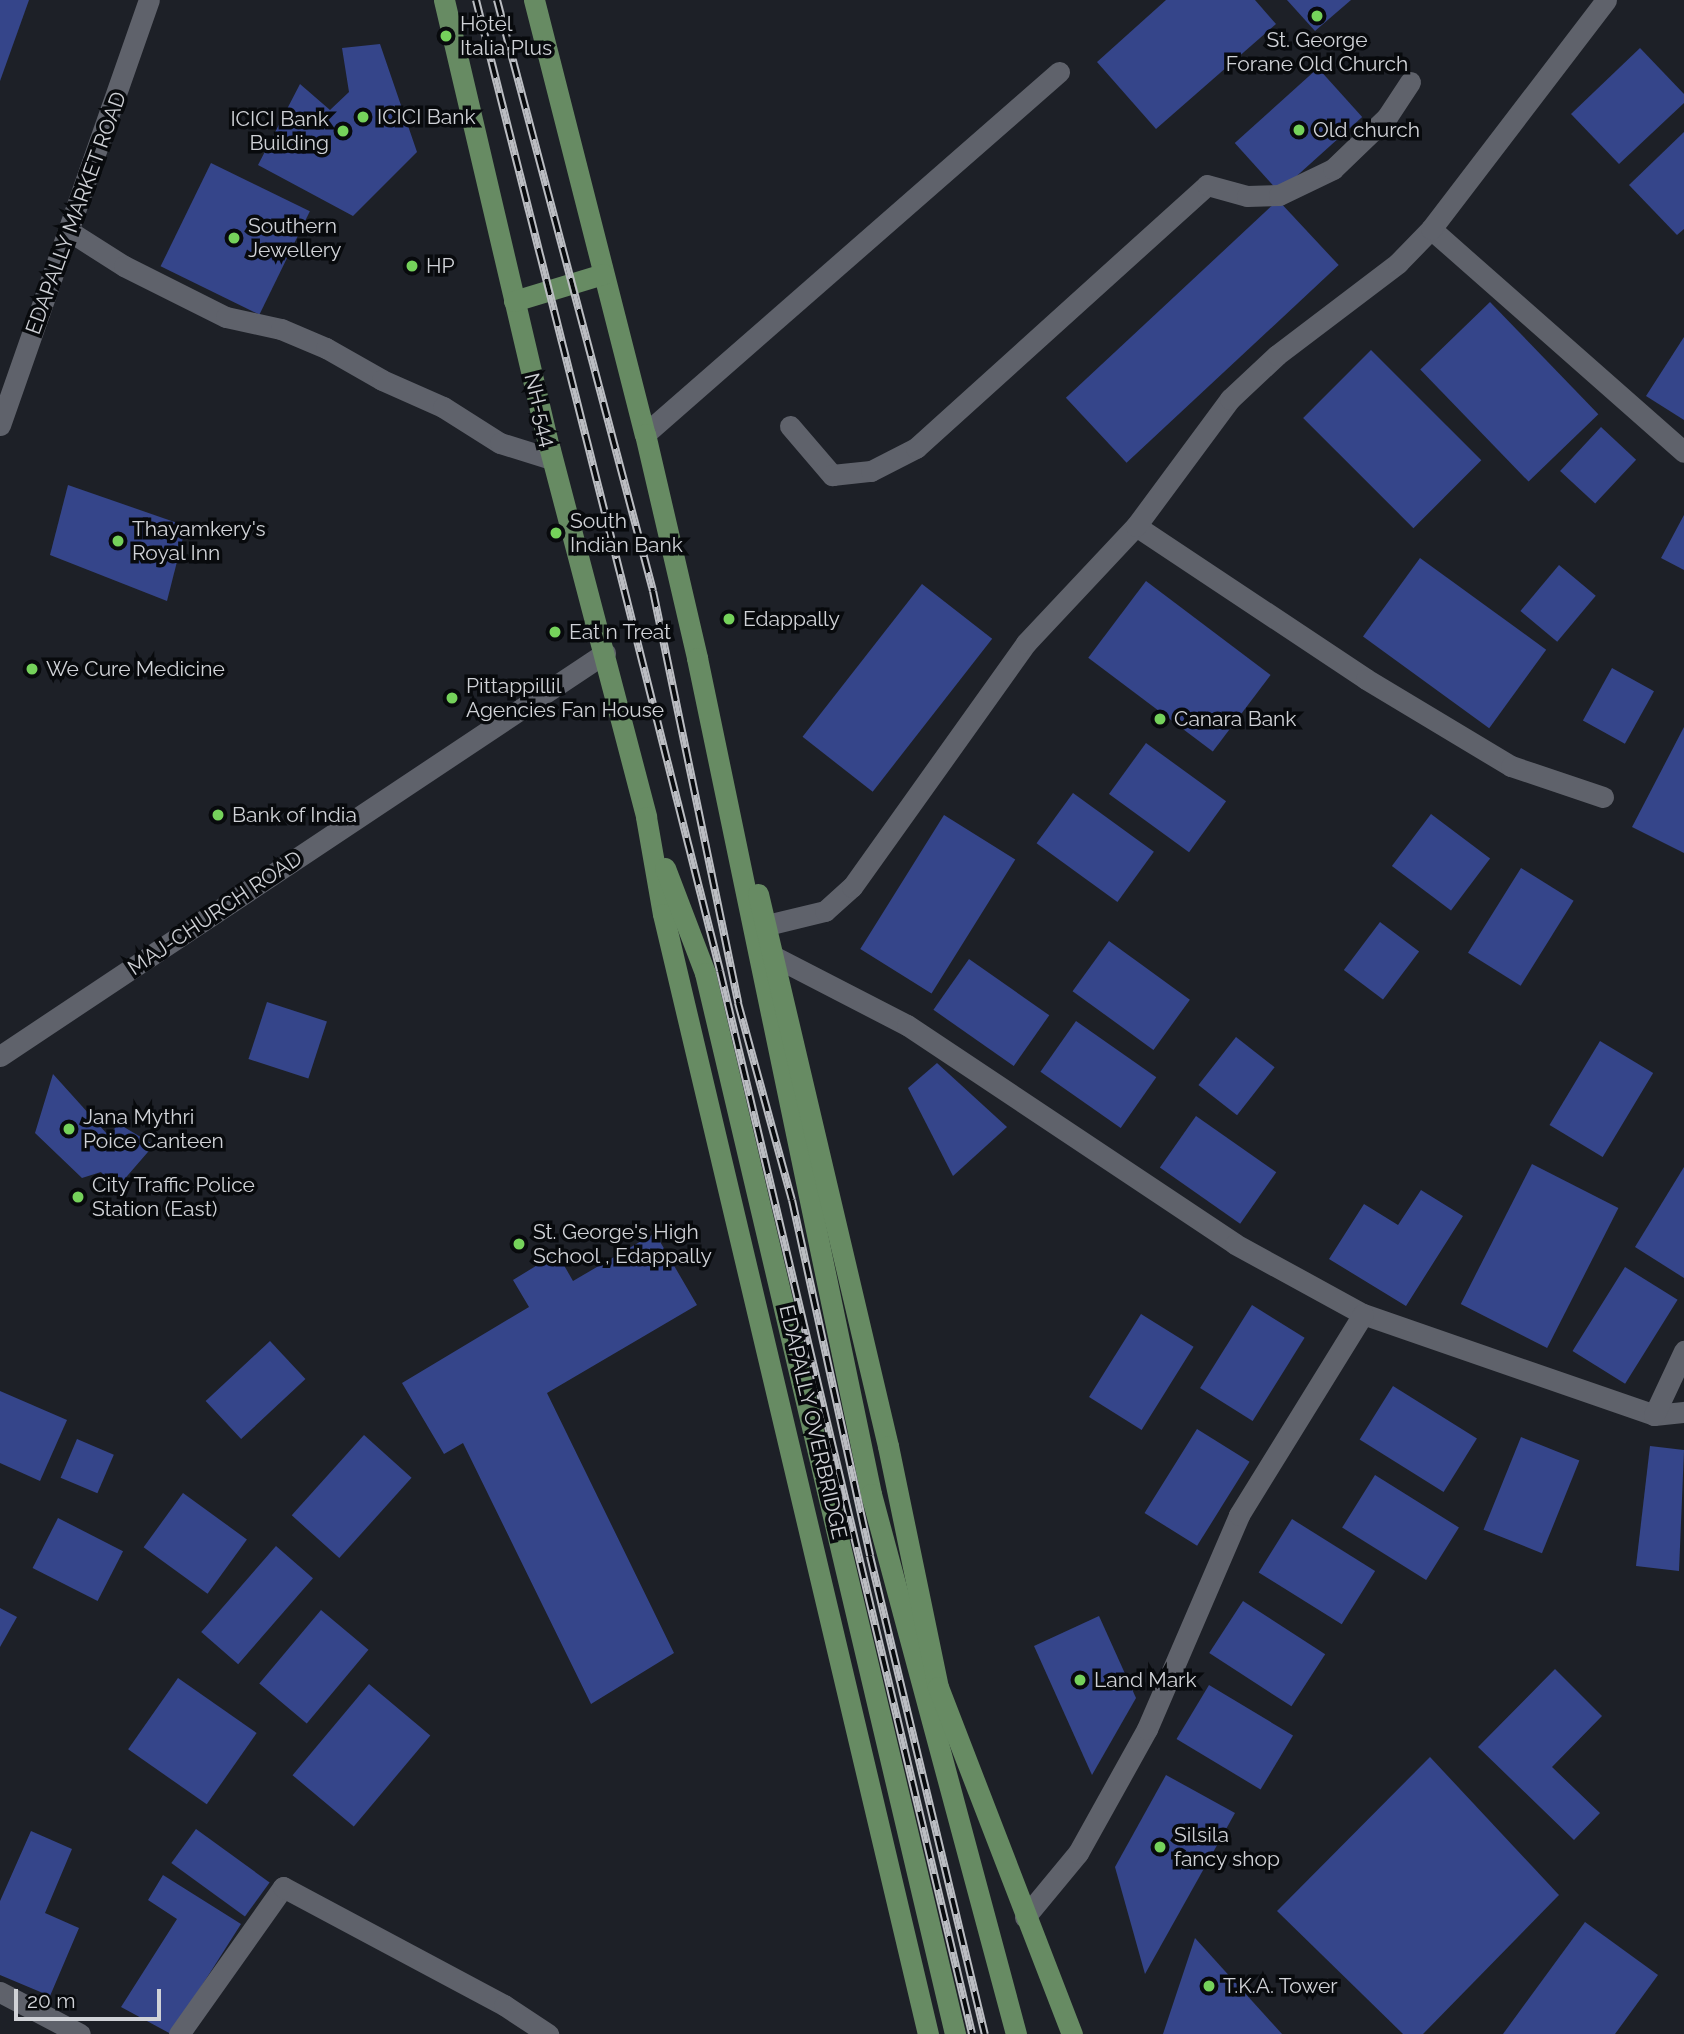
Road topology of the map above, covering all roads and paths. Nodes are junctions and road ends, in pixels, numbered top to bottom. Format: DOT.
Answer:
graph roads {
  1 [pos="149,0"];
  2 [pos="444,0"];
  3 [pos="534,0"];
  4 [pos="1606,0"];
  5 [pos="1059,72"];
  6 [pos="1410,82"];
  7 [pos="1431,229"];
  8 [pos="69,231"];
  9 [pos="603,274"];
  10 [pos="514,301"];
  11 [pos="10,367"];
  12 [pos="0,425"];
  13 [pos="790,426"];
  14 [pos="645,434"];
  15 [pos="549,446"];
  16 [pos="1684,452"];
  17 [pos="1136,526"];
  18 [pos="605,653"];
  19 [pos="1603,797"];
  20 [pos="727,814"];
  21 [pos="646,817"];
  22 [pos="767,925"];
  23 [pos="775,957"];
  24 [pos="0,1056"];
  25 [pos="1363,1314"];
  26 [pos="1684,1352"];
  27 [pos="1684,1412"];
  28 [pos="1654,1415"];
  29 [pos="1025,1917"];
  30 [pos="0,1992"];
  31 [pos="80,2034"];
  32 [pos="179,2034"];
  33 [pos="548,2034"];
  34 [pos="928,2034"];
  35 [pos="955,2034"];
  36 [pos="1016,2034"];
  37 [pos="1072,2034"];
  1 -- 8 [label="street, EDAPALLY MARKET ROAD"];
  2 -- 10 [label="main road, NH-544"];
  3 -- 9 [label="main road"];
  4 -- 7 [label="street"];
  5 -- 14 [label="street"];
  6 -- 13 [label="street"];
  7 -- 16 [label="street"];
  7 -- 17 [label="street"];
  8 -- 11 [label="street, EDAPALLY MARKET ROAD"];
  8 -- 15 [label="street"];
  9 -- 10 [label="main road"];
  9 -- 14 [label="main road"];
  10 -- 15 [label="main road, NH-544"];
  11 -- 12 [label="street, EDAPALLY MARKET ROAD"];
  14 -- 20 [label="main road"];
  15 -- 18 [label="main road, NH-544"];
  17 -- 19 [label="street"];
  17 -- 22 [label="street"];
  18 -- 21 [label="main road, NH-544"];
  18 -- 24 [label="street, MAJ-CHURCH ROAD"];
  20 -- 22 [label="main road"];
  20 -- 36 [label="main road, EDAPALLY OVERBRIDGE"];
  21 -- 34 [label="main road"];
  21 -- 35 [label="main road, EDAPALLY OVERBRIDGE"];
  22 -- 23 [label="main road"];
  23 -- 25 [label="street"];
  23 -- 29 [label="main road"];
  25 -- 28 [label="street"];
  25 -- 29 [label="street"];
  26 -- 28 [label="street"];
  27 -- 28 [label="street"];
  29 -- 37 [label="main road"];
  30 -- 31 [label="street"];
  32 -- 33 [label="street"];
}
